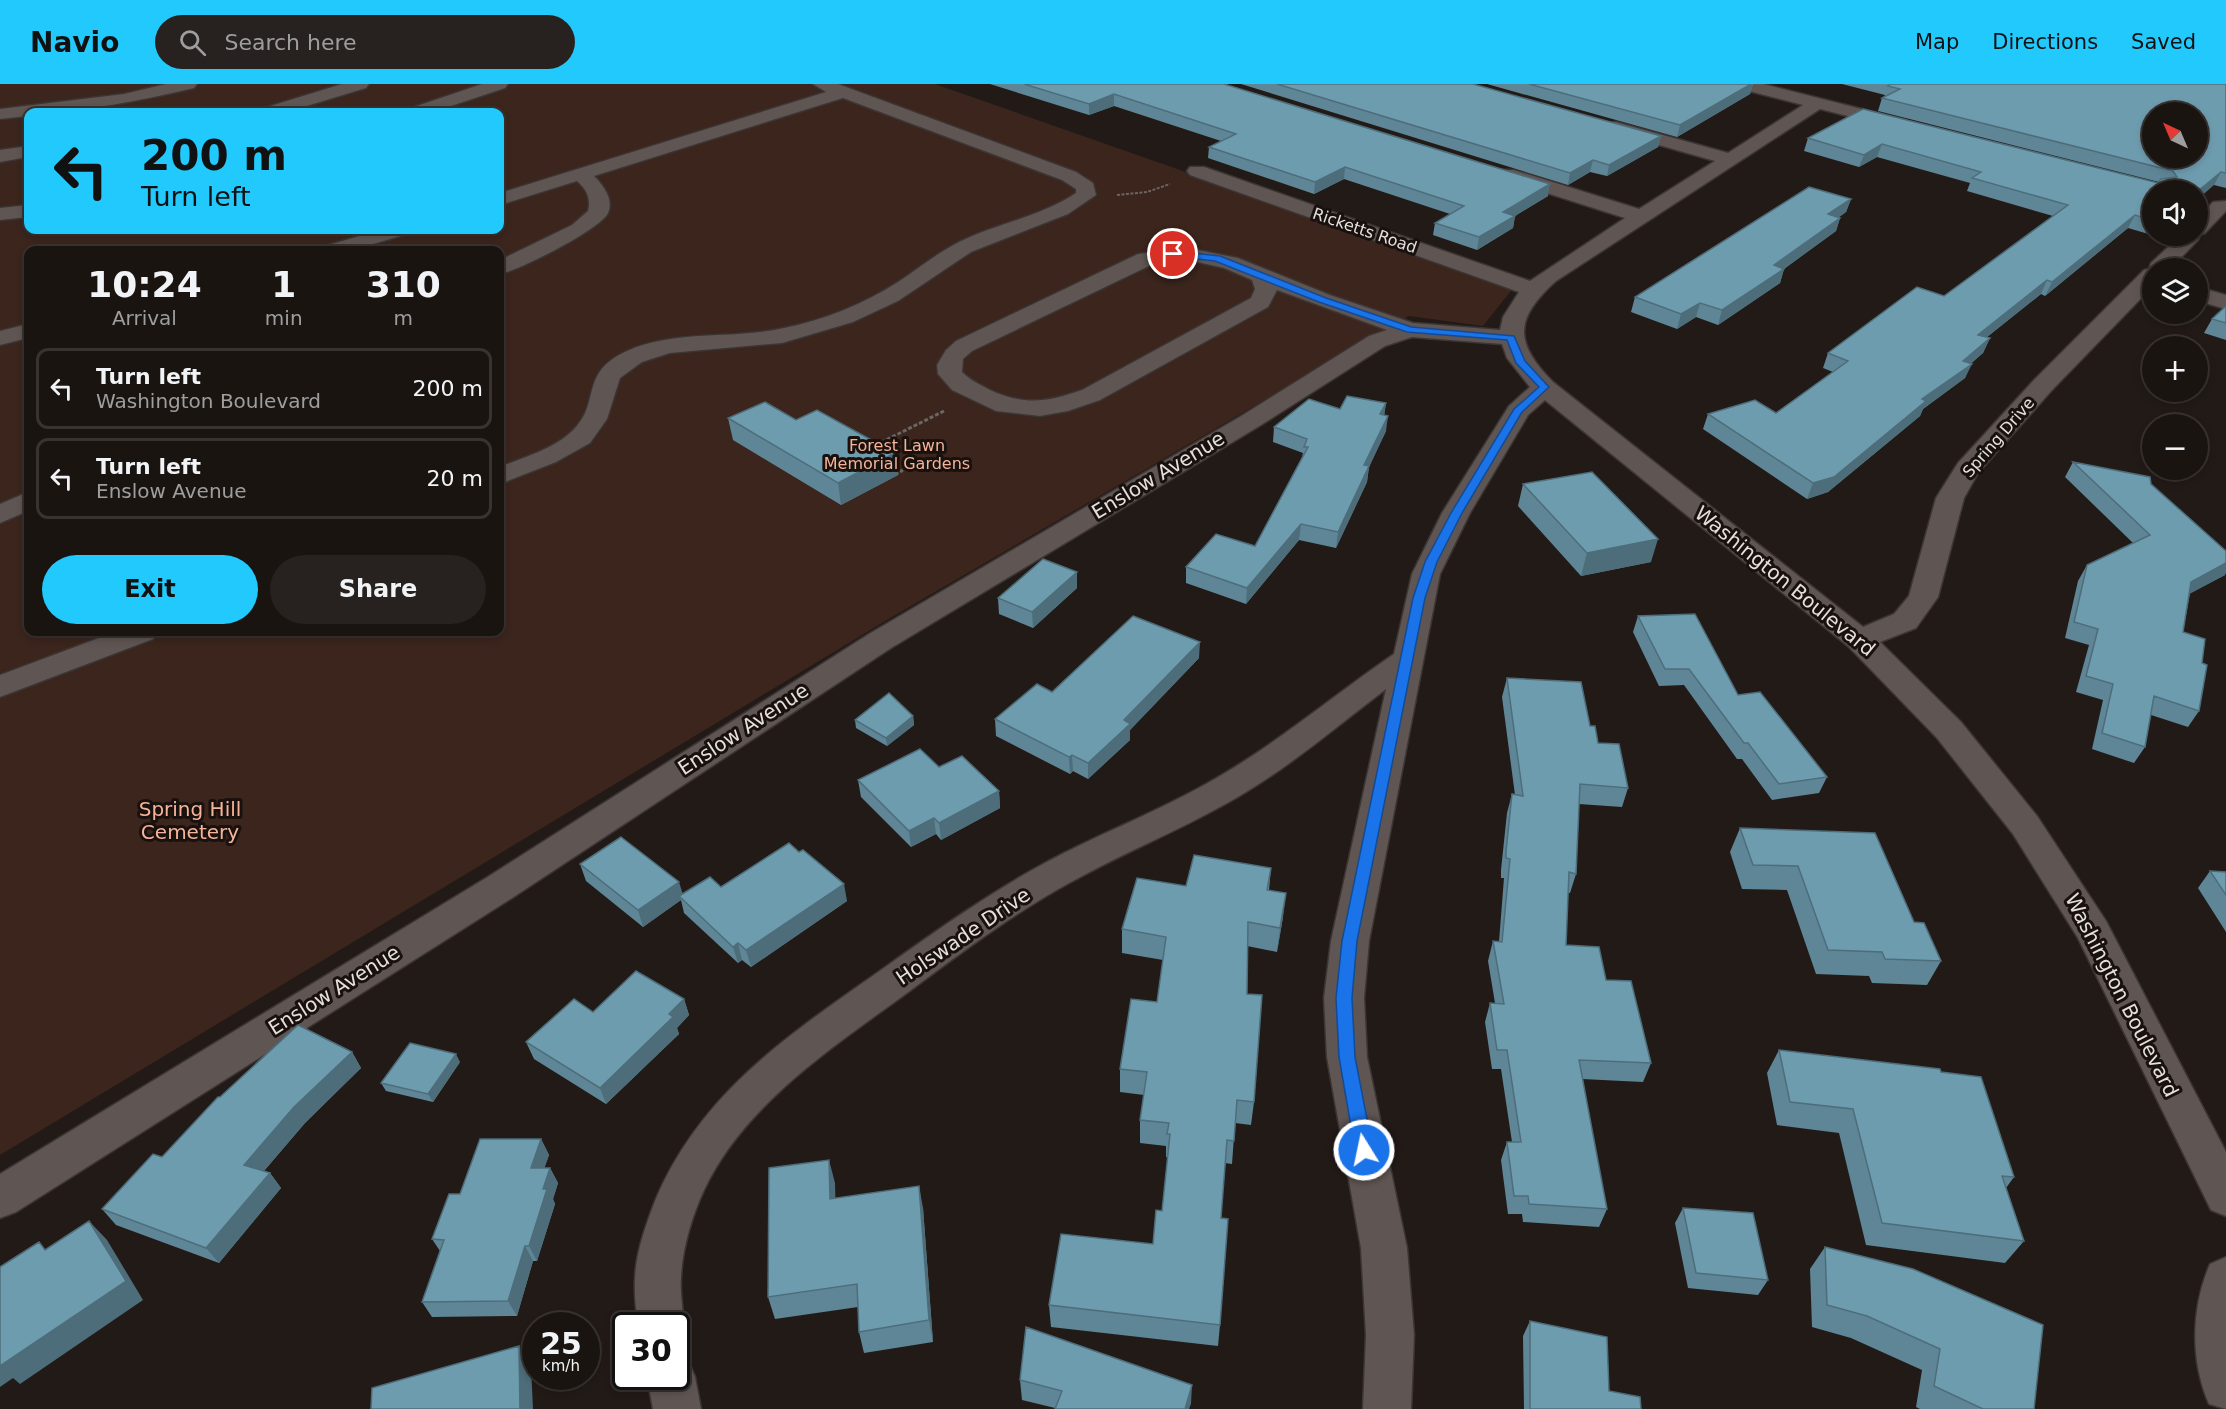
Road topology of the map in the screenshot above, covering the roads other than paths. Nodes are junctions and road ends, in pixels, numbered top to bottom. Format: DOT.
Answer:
graph roads {
  1 [pos="188,84"];
  2 [pos="360,84"];
  3 [pos="498,84"];
  4 [pos="822,84"];
  5 [pos="1743,84"];
  6 [pos="75,86"];
  7 [pos="843,92"];
  8 [pos="96,103"];
  9 [pos="1818,103"];
  10 [pos="52,108"];
  11 [pos="283,108"];
  12 [pos="429,108"];
  13 [pos="24,111"];
  14 [pos="0,114"];
  15 [pos="1595,121"];
  16 [pos="1918,129"];
  17 [pos="24,153"];
  18 [pos="0,156"];
  19 [pos="1730,159"];
  20 [pos="1484,167"];
  21 [pos="1202,173"];
  22 [pos="580,174"];
  23 [pos="504,198"];
  24 [pos="2208,203"];
  25 [pos="2223,207"];
  26 [pos="24,211"];
  27 [pos="0,214"];
  28 [pos="1640,216"];
  29 [pos="2208,220"];
  30 [pos="386,234"];
  31 [pos="346,246"];
  32 [pos="2182,246"];
  33 [pos="2170,258"];
  34 [pos="504,266"];
  35 [pos="1262,276"];
  36 [pos="2142,287"];
  37 [pos="1532,289"];
  38 [pos="2208,297"];
  39 [pos="1322,300"];
  40 [pos="2226,302"];
  41 [pos="1260,303"];
  42 [pos="1410,330"];
  43 [pos="24,332"];
  44 [pos="0,338"];
  45 [pos="1511,338"];
  46 [pos="1544,387"];
  47 [pos="504,474"];
  48 [pos="24,502"];
  49 [pos="0,514"];
  50 [pos="132,636"];
  51 [pos="1859,639"];
  52 [pos="1406,660"];
  53 [pos="0,687"];
  54 [pos="2226,1196"];
  55 [pos="0,1198"];
  56 [pos="2226,1279"];
  57 [pos="660,1312"];
  58 [pos="2226,1387"];
  59 [pos="673,1390"];
  60 [pos="677,1409"];
  61 [pos="1387,1409"];
  1 -- 8 [label="street"];
  2 -- 11 [label="street"];
  3 -- 12 [label="street"];
  4 -- 7 [label="street"];
  5 -- 9 [label="street"];
  6 -- 8 [label="street"];
  7 -- 22 [label="street"];
  7 -- 47 [label="street"];
  8 -- 10 [label="street"];
  9 -- 16 [label="street"];
  9 -- 19 [label="street"];
  13 -- 14 [label="street"];
  15 -- 19 [label="street"];
  17 -- 18 [label="street"];
  19 -- 28 [label="street"];
  20 -- 28 [label="street"];
  21 -- 37 [label="street, Ricketts Road"];
  22 -- 23 [label="street"];
  22 -- 34 [label="street"];
  24 -- 25 [label="street"];
  25 -- 29 [label="street"];
  26 -- 27 [label="street"];
  28 -- 37 [label="street"];
  30 -- 31 [label="street"];
  32 -- 33 [label="street, Spring Drive"];
  35 -- 39 [label="street"];
  35 -- 41 [label="street"];
  35 -- 41 [label="street"];
  36 -- 51 [label="street, Spring Drive"];
  37 -- 45 [label="street"];
  38 -- 40 [label="street"];
  39 -- 41 [label="street"];
  39 -- 42 [label="street"];
  42 -- 45 [label="street, Enslow Avenue"];
  42 -- 55 [label="street, Enslow Avenue"];
  43 -- 44 [label="street"];
  45 -- 46 [label="street, Washington Boulevard"];
  46 -- 51 [label="street, Washington Boulevard"];
  46 -- 52 [label="street"];
  48 -- 49 [label="street"];
  50 -- 53 [label="street"];
  51 -- 54 [label="street, Washington Boulevard"];
  52 -- 57 [label="street, Holswade Drive"];
  52 -- 61 [label="street"];
  56 -- 58 [label="street"];
  59 -- 60 [label="street"];
}
